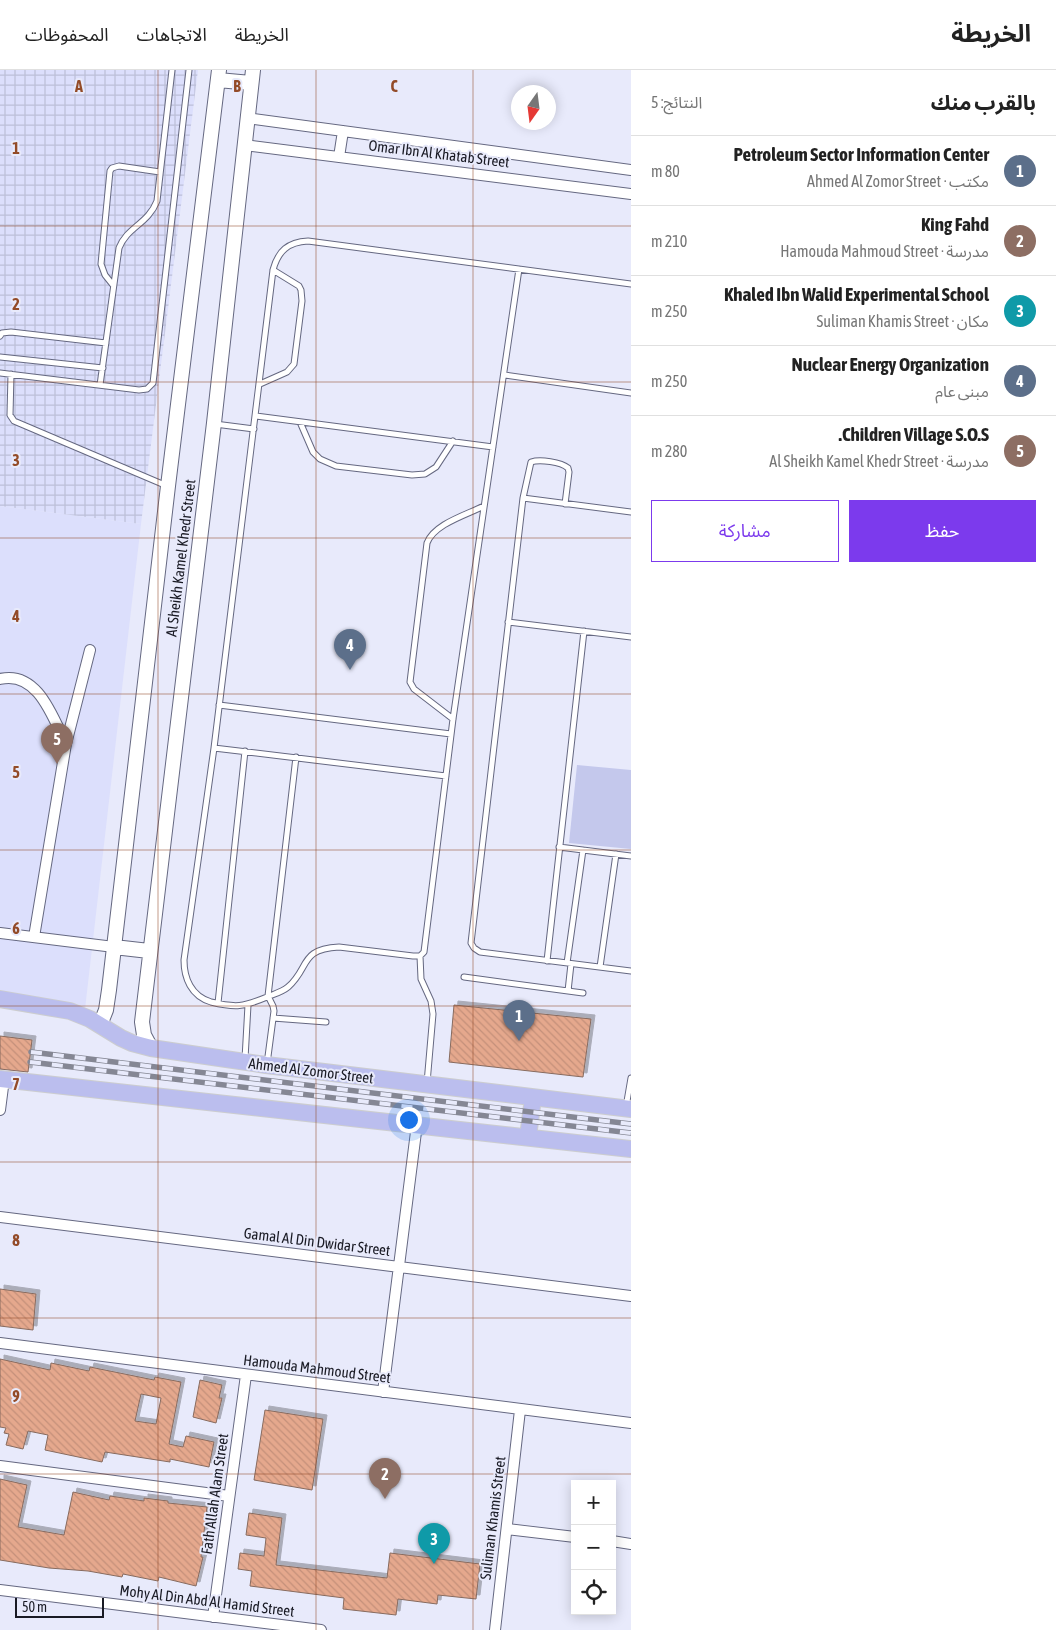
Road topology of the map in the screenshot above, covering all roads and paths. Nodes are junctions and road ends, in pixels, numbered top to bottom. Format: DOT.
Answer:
graph roads {
  1 [pos="172,70"];
  2 [pos="189,70"];
  3 [pos="219,75"];
  4 [pos="252,77"];
  5 [pos="247,118"];
  6 [pos="342,131"];
  7 [pos="244,145"];
  8 [pos="339,157"];
  9 [pos="631,170"];
  10 [pos="160,172"];
  11 [pos="631,193"];
  12 [pos="519,269"];
  13 [pos="273,270"];
  14 [pos="631,284"];
  15 [pos="113,285"];
  16 [pos="0,336"];
  17 [pos="106,343"];
  18 [pos="0,357"];
  19 [pos="103,368"];
  20 [pos="0,373"];
  21 [pos="11,374"];
  22 [pos="505,375"];
  23 [pos="260,384"];
  24 [pos="100,385"];
  25 [pos="631,393"];
  26 [pos="256,416"];
  27 [pos="300,422"];
  28 [pos="214,423"];
  29 [pos="254,429"];
  30 [pos="453,441"];
  31 [pos="493,446"];
  32 [pos="168,486"];
  33 [pos="523,498"];
  34 [pos="565,504"];
  35 [pos="484,506"];
  36 [pos="631,512"];
  37 [pos="508,622"];
  38 [pos="584,631"];
  39 [pos="631,637"];
  40 [pos="90,650"];
  41 [pos="0,679"];
  42 [pos="220,705"];
  43 [pos="453,719"];
  44 [pos="451,734"];
  45 [pos="66,744"];
  46 [pos="214,748"];
  47 [pos="245,751"];
  48 [pos="296,758"];
  49 [pos="446,776"];
  50 [pos="559,847"];
  51 [pos="583,850"];
  52 [pos="616,854"];
  53 [pos="631,856"];
  54 [pos="0,932"];
  55 [pos="34,937"];
  56 [pos="114,947"];
  57 [pos="149,951"];
  58 [pos="420,956"];
  59 [pos="547,961"];
  60 [pos="569,963"];
  61 [pos="600,967"];
  62 [pos="631,971"];
  63 [pos="464,977"];
  64 [pos="568,991"];
  65 [pos="583,993"];
  66 [pos="268,996"];
  67 [pos="0,999"];
  68 [pos="218,1003"];
  69 [pos="248,1005"];
  70 [pos="273,1018"];
  71 [pos="326,1022"];
  72 [pos="100,1025"];
  73 [pos="151,1048"];
  74 [pos="244,1062"];
  75 [pos="266,1065"];
  76 [pos="631,1078"];
  77 [pos="2,1079"];
  78 [pos="427,1085"];
  79 [pos="533,1098"];
  80 [pos="629,1109"];
  81 [pos="0,1110"];
  82 [pos="417,1124"];
  83 [pos="528,1137"];
  84 [pos="631,1149"];
  85 [pos="0,1217"];
  86 [pos="398,1267"];
  87 [pos="631,1296"];
  88 [pos="0,1343"];
  89 [pos="246,1375"];
  90 [pos="383,1392"];
  91 [pos="520,1410"];
  92 [pos="631,1423"];
  93 [pos="0,1466"];
  94 [pos="229,1496"];
  95 [pos="507,1530"];
  96 [pos="571,1537"];
  97 [pos="616,1542"];
  98 [pos="631,1544"];
  99 [pos="0,1590"];
  100 [pos="214,1617"];
  101 [pos="321,1630"];
  102 [pos="494,1630"];
  1 -- 10 [label="lane"];
  2 -- 24 [label="lane"];
  3 -- 4 [label="main road"];
  3 -- 32 [label="main road, Al Sheikh Kamel Khedr Street"];
  4 -- 5 [label="main road, Al Sheikh Kamel Khedr Street"];
  5 -- 6 [label="street, Omar Ibn Al Khatab Street"];
  5 -- 7 [label="main road, Al Sheikh Kamel Khedr Street"];
  6 -- 8 [label="street"];
  6 -- 9 [label="street, Omar Ibn Al Khatab Street"];
  7 -- 8 [label="street, Omar Ibn Al Khatab Street"];
  7 -- 28 [label="main road, Al Sheikh Kamel Khedr Street"];
  8 -- 11 [label="street, Omar Ibn Al Khatab Street"];
  10 -- 15 [label="lane"];
  10 -- 15 [label="lane"];
  12 -- 13 [label="lane"];
  12 -- 14 [label="lane"];
  12 -- 22 [label="lane"];
  13 -- 23 [label="lane"];
  13 -- 23 [label="lane"];
  15 -- 17 [label="lane"];
  16 -- 17 [label="lane"];
  17 -- 19 [label="lane"];
  18 -- 19 [label="lane"];
  19 -- 24 [label="lane"];
  20 -- 21 [label="lane"];
  21 -- 24 [label="lane"];
  21 -- 32 [label="lane"];
  22 -- 25 [label="lane"];
  22 -- 31 [label="lane"];
  23 -- 26 [label="lane"];
  26 -- 27 [label="lane"];
  26 -- 29 [label="lane"];
  27 -- 30 [label="lane"];
  27 -- 30 [label="lane"];
  28 -- 29 [label="lane"];
  28 -- 57 [label="main road, Al Sheikh Kamel Khedr Street"];
  29 -- 42 [label="lane"];
  30 -- 31 [label="lane"];
  31 -- 35 [label="lane"];
  32 -- 56 [label="main road, Al Sheikh Kamel Khedr Street"];
  33 -- 34 [label="lane"];
  33 -- 34 [label="lane"];
  33 -- 37 [label="lane"];
  34 -- 36 [label="lane"];
  35 -- 43 [label="lane"];
  35 -- 43 [label="lane"];
  37 -- 38 [label="lane"];
  37 -- 59 [label="lane"];
  38 -- 39 [label="lane"];
  38 -- 50 [label="lane"];
  40 -- 45 [label="street"];
  41 -- 45 [label="street"];
  42 -- 44 [label="lane"];
  42 -- 46 [label="lane"];
  43 -- 44 [label="lane"];
  44 -- 49 [label="lane"];
  45 -- 55 [label="street"];
  46 -- 47 [label="lane"];
  46 -- 68 [label="lane"];
  47 -- 48 [label="lane"];
  47 -- 68 [label="lane"];
  48 -- 49 [label="lane"];
  48 -- 66 [label="lane"];
  49 -- 58 [label="lane"];
  50 -- 51 [label="lane"];
  50 -- 59 [label="lane"];
  51 -- 52 [label="lane"];
  51 -- 60 [label="lane"];
  52 -- 53 [label="lane"];
  52 -- 61 [label="lane"];
  54 -- 55 [label="street"];
  55 -- 56 [label="street"];
  56 -- 57 [label="main road"];
  56 -- 72 [label="main road, Al Sheikh Kamel Khedr Street"];
  57 -- 73 [label="main road, Al Sheikh Kamel Khedr Street"];
  58 -- 66 [label="lane"];
  58 -- 78 [label="lane"];
  59 -- 60 [label="lane"];
  60 -- 61 [label="lane"];
  60 -- 64 [label="lane"];
  61 -- 62 [label="lane"];
  63 -- 64 [label="lane"];
  64 -- 65 [label="lane"];
  66 -- 69 [label="lane"];
  66 -- 70 [label="lane"];
  67 -- 72 [label="main road, Ahmed Al Zomor Street"];
  68 -- 69 [label="lane"];
  69 -- 74 [label="lane"];
  70 -- 71 [label="lane"];
  70 -- 75 [label="lane"];
  72 -- 73 [label="main road, Ahmed Al Zomor Street"];
  73 -- 74 [label="main road, Ahmed Al Zomor Street"];
  74 -- 75 [label="main road, Ahmed Al Zomor Street"];
  75 -- 78 [label="main road, Ahmed Al Zomor Street"];
  76 -- 80 [label="lane"];
  77 -- 81 [label="street"];
  77 -- 82 [label="main road"];
  78 -- 79 [label="main road, Ahmed Al Zomor Street"];
  79 -- 80 [label="main road, Ahmed Al Zomor Street"];
  79 -- 83 [label="main road"];
  82 -- 83 [label="main road"];
  82 -- 86 [label="street"];
  83 -- 84 [label="main road"];
  85 -- 86 [label="street, Gamal Al Din Dwidar Street"];
  86 -- 87 [label="street, Gamal Al Din Dwidar Street"];
  86 -- 90 [label="street"];
  88 -- 89 [label="street, Hamouda Mahmoud Street"];
  89 -- 90 [label="street, Hamouda Mahmoud Street"];
  89 -- 94 [label="street, Fath Allah Alam Street"];
  90 -- 91 [label="street, Hamouda Mahmoud Street"];
  91 -- 92 [label="street, Hamouda Mahmoud Street"];
  91 -- 95 [label="street, Suliman Khamis Street"];
  93 -- 94 [label="street"];
  94 -- 100 [label="street, Fath Allah Alam Street"];
  95 -- 96 [label="street"];
  95 -- 102 [label="street, Suliman Khamis Street"];
  97 -- 98 [label="street"];
  99 -- 100 [label="street, Mohy Al Din Abd Al Hamid Street"];
  100 -- 101 [label="street, Mohy Al Din Abd Al Hamid Street"];
}
